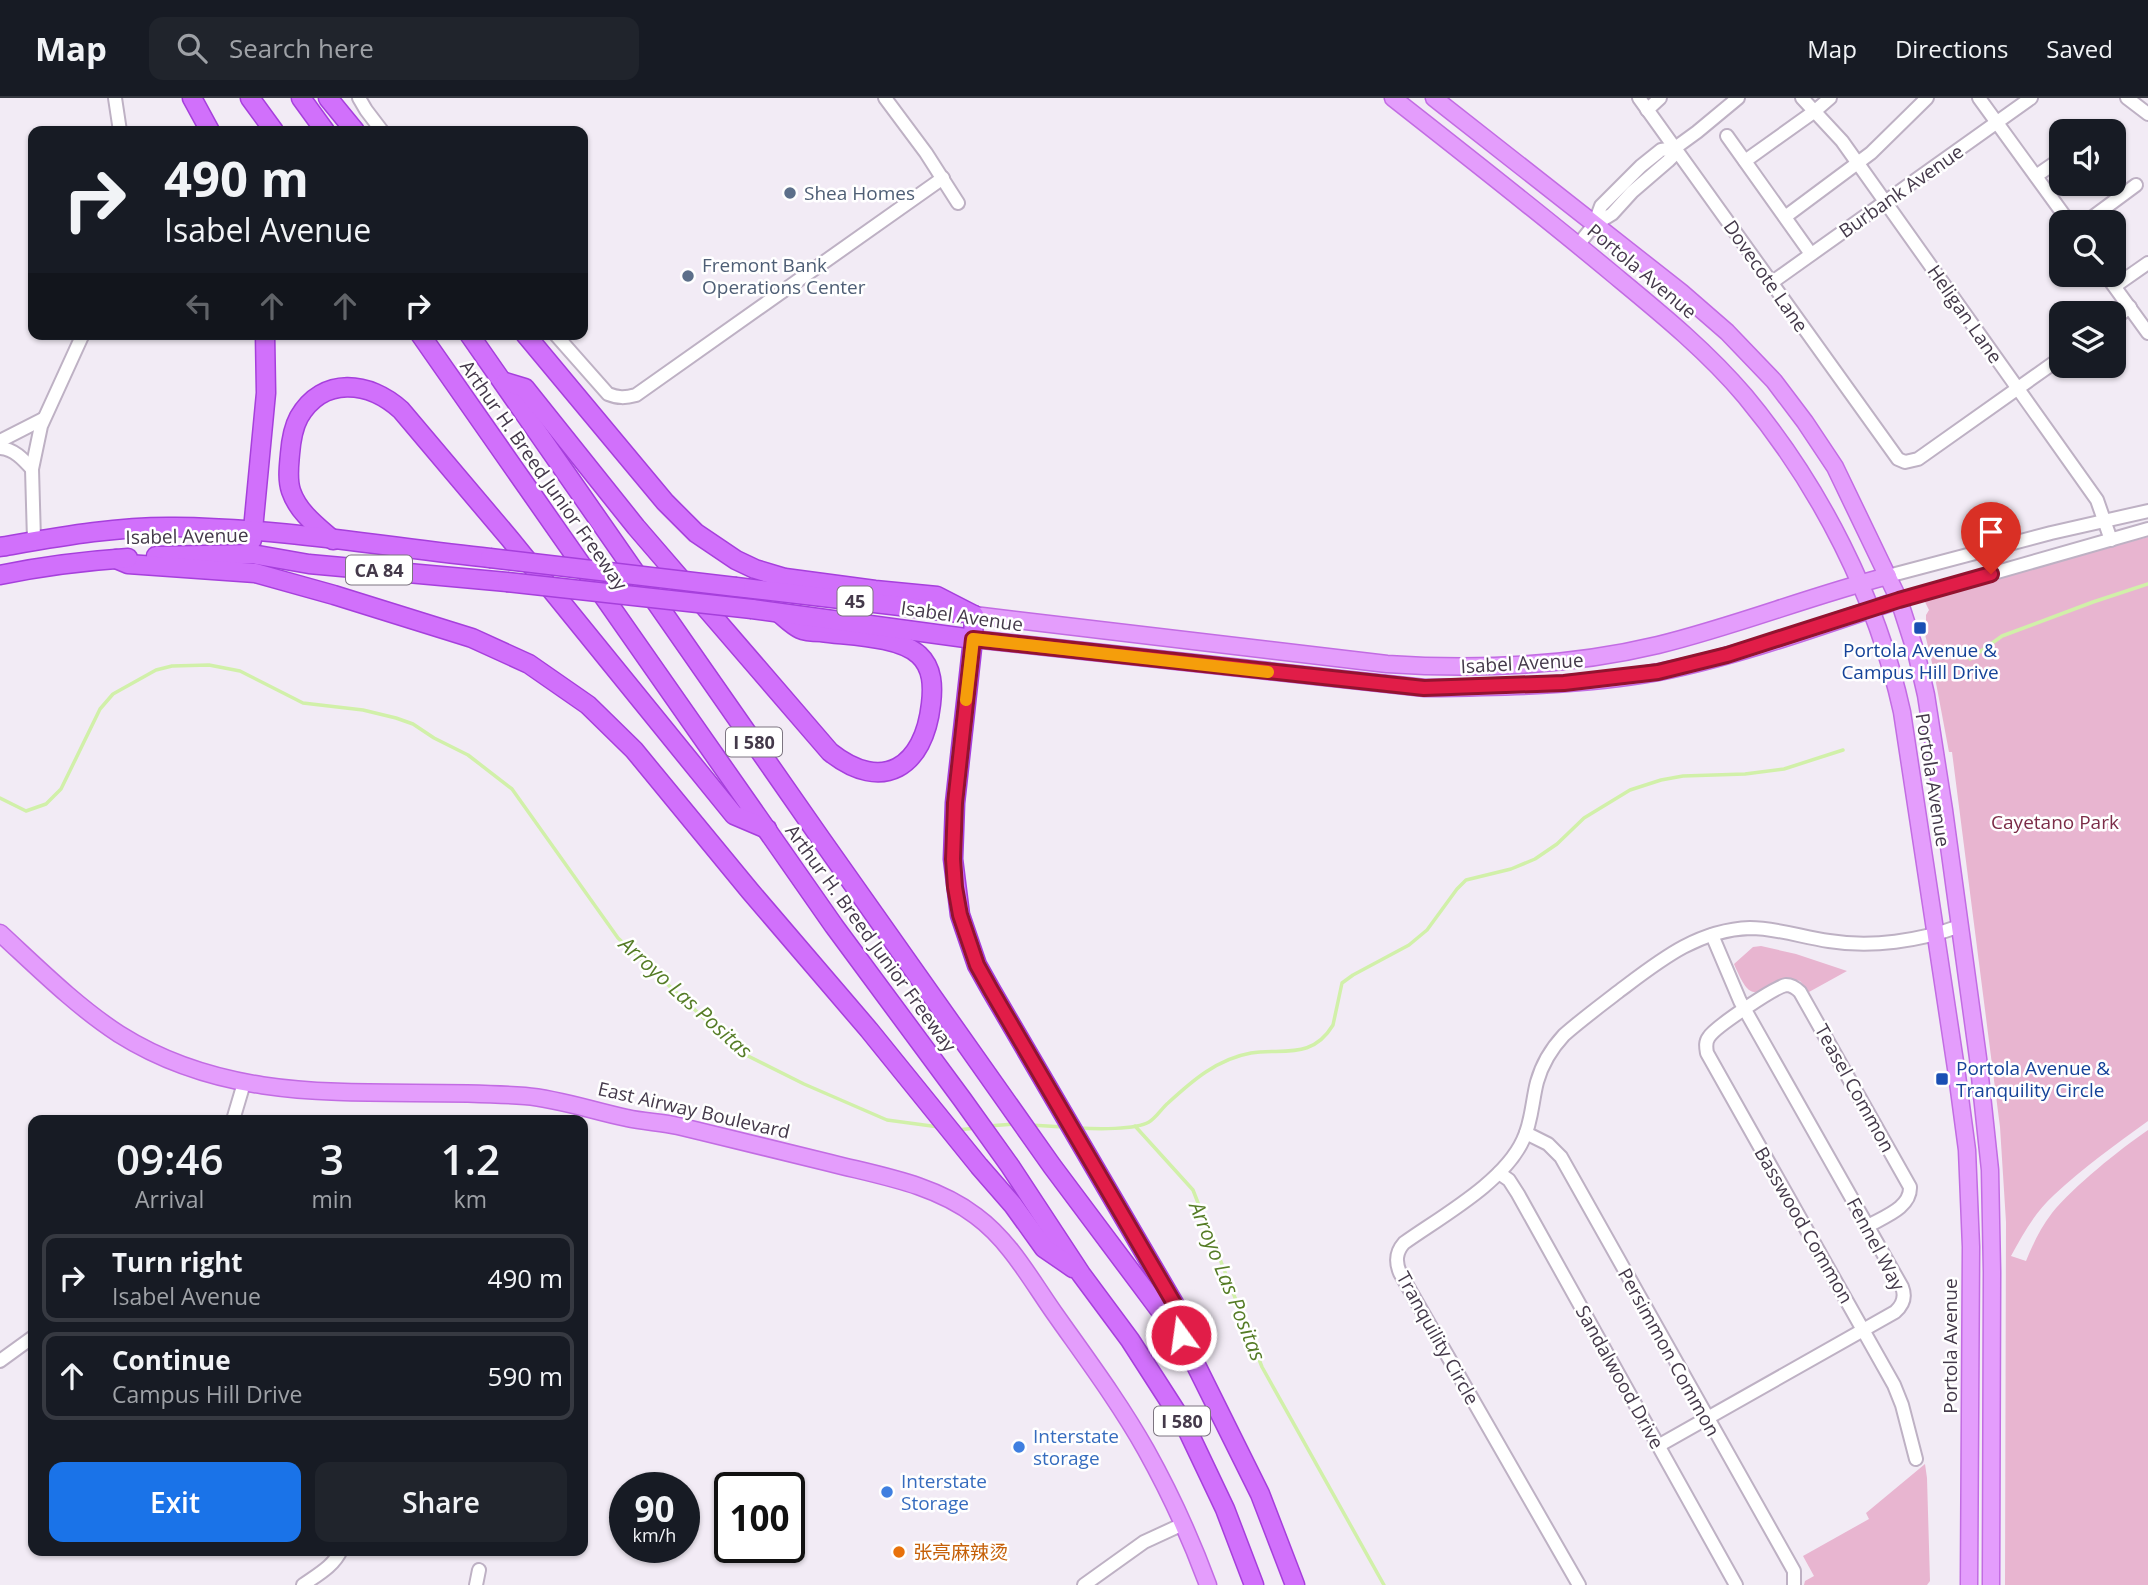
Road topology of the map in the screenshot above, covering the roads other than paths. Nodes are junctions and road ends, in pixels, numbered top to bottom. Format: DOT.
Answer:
graph roads {
  1 [pos="116,98"];
  2 [pos="192,98"];
  3 [pos="250,98"];
  4 [pos="301,98"];
  5 [pos="328,98"];
  6 [pos="359,98"];
  7 [pos="885,98"];
  8 [pos="1393,98"];
  9 [pos="1434,98"];
  10 [pos="1639,98"];
  11 [pos="1660,98"];
  12 [pos="1738,98"];
  13 [pos="1802,98"];
  14 [pos="1829,98"];
  15 [pos="1927,98"];
  16 [pos="1979,98"];
  17 [pos="2031,98"];
  18 [pos="2127,98"];
  19 [pos="1647,110"];
  20 [pos="1815,111"];
  21 [pos="2148,114"];
  22 [pos="1997,122"];
  23 [pos="119,126"];
  24 [pos="207,126"];
  25 [pos="270,126"];
  26 [pos="321,126"];
  27 [pos="351,126"];
  28 [pos="378,126"];
  29 [pos="1727,136"];
  30 [pos="1675,148"];
  31 [pos="1745,161"];
  32 [pos="1858,163"];
  33 [pos="2049,167"];
  34 [pos="2036,176"];
  35 [pos="943,178"];
  36 [pos="2136,185"];
  37 [pos="1886,201"];
  38 [pos="958,203"];
  39 [pos="2060,210"];
  40 [pos="2102,210"];
  41 [pos="1785,217"];
  42 [pos="1594,225"];
  43 [pos="1578,245"];
  44 [pos="1811,254"];
  45 [pos="2148,263"];
  46 [pos="2126,278"];
  47 [pos="1771,283"];
  48 [pos="2116,287"];
  49 [pos="2130,307"];
  50 [pos="2126,310"];
  51 [pos="2148,333"];
  52 [pos="80,340"];
  53 [pos="265,340"];
  54 [pos="424,340"];
  55 [pos="474,340"];
  56 [pos="530,340"];
  57 [pos="560,340"];
  58 [pos="2049,365"];
  59 [pos="505,382"];
  60 [pos="2017,388"];
  61 [pos="43,419"];
  62 [pos="0,441"];
  63 [pos="0,448"];
  64 [pos="32,469"];
  65 [pos="2148,511"];
  66 [pos="2106,521"];
  67 [pos="2148,529"];
  68 [pos="251,530"];
  69 [pos="34,540"];
  70 [pos="333,540"];
  71 [pos="2111,540"];
  72 [pos="0,547"];
  73 [pos="252,554"];
  74 [pos="116,559"];
  75 [pos="0,575"];
  76 [pos="1888,576"];
  77 [pos="1859,584"];
  78 [pos="736,587"];
  79 [pos="1899,600"];
  80 [pos="1870,610"];
  81 [pos="779,613"];
  82 [pos="974,615"];
  83 [pos="973,639"];
  84 [pos="766,829"];
  85 [pos="1960,932"];
  86 [pos="0,933"];
  87 [pos="1936,934"];
  88 [pos="1712,935"];
  89 [pos="1744,1008"];
  90 [pos="244,1083"];
  91 [pos="234,1115"];
  92 [pos="1526,1133"];
  93 [pos="1499,1173"];
  94 [pos="1868,1226"];
  95 [pos="1081,1274"];
  96 [pos="1863,1330"];
  97 [pos="1181,1335"];
  98 [pos="28,1341"];
  99 [pos="0,1362"];
  100 [pos="1706,1418"];
  101 [pos="1658,1446"];
  102 [pos="1916,1459"];
  103 [pos="1183,1524"];
  104 [pos="339,1556"];
  105 [pos="479,1570"];
  106 [pos="303,1585"];
  107 [pos="475,1585"];
  108 [pos="1084,1585"];
  109 [pos="1208,1585"];
  110 [pos="1254,1585"];
  111 [pos="1295,1585"];
  112 [pos="1579,1585"];
  113 [pos="1736,1585"];
  114 [pos="1794,1585"];
  115 [pos="1969,1585"];
  116 [pos="1991,1585"];
  1 -- 23 [label="street"];
  2 -- 24 [label="highway"];
  3 -- 25 [label="highway"];
  4 -- 26 [label="highway"];
  5 -- 27 [label="highway"];
  6 -- 28 [label="street"];
  7 -- 35 [label="street"];
  8 -- 43 [label="main road, Portola Avenue"];
  9 -- 42 [label="main road, Portola Avenue"];
  10 -- 19 [label="street, Dovecote Lane"];
  11 -- 19 [label="street"];
  12 -- 30 [label="street"];
  13 -- 20 [label="street, Heligan Lane"];
  14 -- 20 [label="street"];
  15 -- 32 [label="street"];
  16 -- 22 [label="street"];
  17 -- 22 [label="street, Burbank Avenue"];
  18 -- 21 [label="street"];
  19 -- 30 [label="street, Dovecote Lane"];
  20 -- 31 [label="street"];
  20 -- 32 [label="street, Heligan Lane"];
  22 -- 34 [label="street"];
  22 -- 37 [label="street, Burbank Avenue"];
  29 -- 31 [label="street"];
  30 -- 42 [label="street"];
  30 -- 47 [label="street, Dovecote Lane"];
  31 -- 41 [label="street"];
  32 -- 37 [label="street, Heligan Lane"];
  32 -- 41 [label="street"];
  33 -- 34 [label="street"];
  34 -- 39 [label="street"];
  35 -- 38 [label="street"];
  35 -- 57 [label="street"];
  36 -- 40 [label="street"];
  37 -- 44 [label="street, Burbank Avenue"];
  37 -- 60 [label="street, Heligan Lane"];
  41 -- 44 [label="street"];
  42 -- 43 [label="street"];
  42 -- 76 [label="main road, Portola Avenue"];
  43 -- 77 [label="main road, Portola Avenue"];
  44 -- 47 [label="street, Burbank Avenue"];
  45 -- 46 [label="street"];
  47 -- 60 [label="street, Dovecote Lane"];
  48 -- 49 [label="street"];
  49 -- 50 [label="street"];
  49 -- 51 [label="street"];
  52 -- 61 [label="street"];
  53 -- 68 [label="highway"];
  54 -- 84 [label="highway, Arthur H. Breed Junior Freeway / I 580"];
  55 -- 59 [label="highway, Arthur H. Breed Junior Freeway / I 580"];
  56 -- 82 [label="highway"];
  58 -- 60 [label="street"];
  59 -- 81 [label="highway"];
  59 -- 97 [label="highway, Arthur H. Breed Junior Freeway / I 580"];
  60 -- 66 [label="street, Heligan Lane"];
  61 -- 62 [label="street"];
  61 -- 64 [label="street"];
  63 -- 64 [label="street"];
  64 -- 69 [label="street"];
  65 -- 66 [label="street"];
  66 -- 71 [label="street, Heligan Lane"];
  66 -- 76 [label="street"];
  67 -- 71 [label="street"];
  68 -- 69 [label="highway, Isabel Avenue / CA 84"];
  68 -- 70 [label="highway, Isabel Avenue / CA 84"];
  68 -- 73 [label="highway"];
  69 -- 72 [label="highway, Isabel Avenue / CA 84"];
  70 -- 78 [label="highway, Isabel Avenue / CA 84, bridge"];
  70 -- 84 [label="highway"];
  71 -- 79 [label="street"];
  73 -- 74 [label="highway, Isabel Avenue / CA 84"];
  73 -- 81 [label="highway, Isabel Avenue / CA 84, bridge"];
  74 -- 75 [label="highway, Isabel Avenue / CA 84"];
  74 -- 95 [label="highway"];
  76 -- 77 [label="main road, Isabel Avenue"];
  76 -- 79 [label="main road, Portola Avenue"];
  77 -- 80 [label="main road, Portola Avenue"];
  77 -- 82 [label="main road, Isabel Avenue"];
  78 -- 82 [label="highway, Isabel Avenue / 45"];
  79 -- 80 [label="main road, Isabel Avenue"];
  79 -- 85 [label="main road, Portola Avenue"];
  80 -- 83 [label="main road, Isabel Avenue"];
  80 -- 87 [label="main road, Portola Avenue"];
  81 -- 83 [label="highway, Isabel Avenue / 45"];
  82 -- 83 [label="highway"];
  83 -- 97 [label="highway"];
  84 -- 95 [label="highway, Arthur H. Breed Junior Freeway / I 580"];
  85 -- 87 [label="street, Tranquility Circle"];
  85 -- 116 [label="main road, Portola Avenue"];
  86 -- 90 [label="main road, East Airway Boulevard"];
  87 -- 88 [label="street, Tranquility Circle"];
  87 -- 115 [label="main road, Portola Avenue"];
  88 -- 89 [label="street, Fennel Way"];
  88 -- 92 [label="street, Tranquility Circle"];
  89 -- 94 [label="street, Fennel Way"];
  89 -- 94 [label="street, Teasel Common"];
  89 -- 96 [label="street, Basswood Common"];
  90 -- 91 [label="street"];
  90 -- 103 [label="main road, East Airway Boulevard"];
  92 -- 93 [label="street, Tranquility Circle"];
  92 -- 100 [label="street, Persimmon Common"];
  93 -- 101 [label="street, Sandalwood Drive"];
  93 -- 112 [label="street, Tranquility Circle"];
  94 -- 96 [label="street, Fennel Way"];
  95 -- 110 [label="highway, Arthur H. Breed Junior Freeway / I 580"];
  96 -- 100 [label="street, Fennel Way"];
  96 -- 102 [label="street, Basswood Common"];
  97 -- 111 [label="highway, Arthur H. Breed Junior Freeway / I 580"];
  98 -- 99 [label="street"];
  100 -- 101 [label="street, Fennel Way"];
  100 -- 114 [label="street, Persimmon Common"];
  101 -- 113 [label="street, Sandalwood Drive"];
  103 -- 108 [label="street"];
  103 -- 109 [label="main road, East Airway Boulevard"];
  104 -- 106 [label="street"];
  105 -- 107 [label="street"];
}
